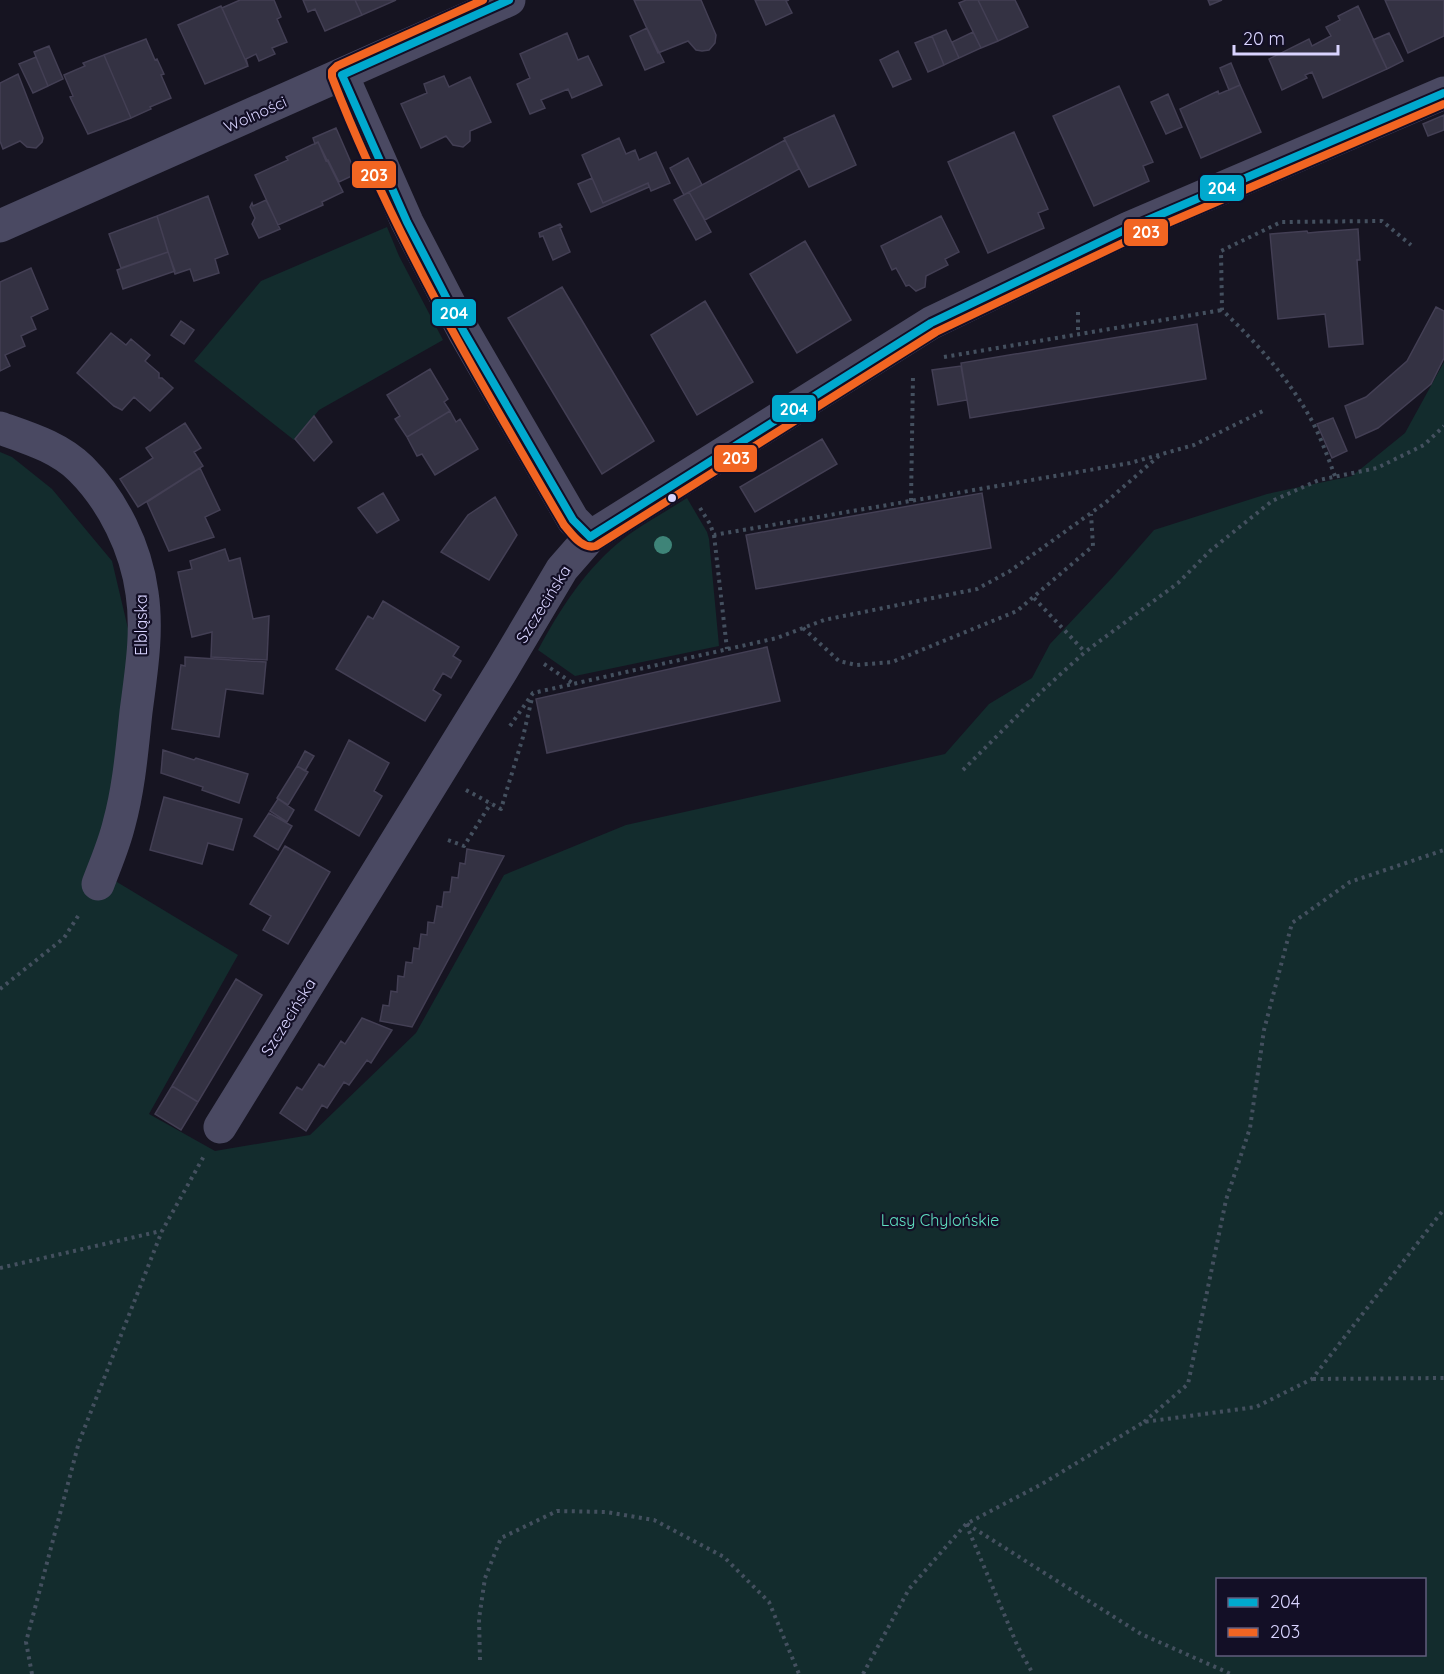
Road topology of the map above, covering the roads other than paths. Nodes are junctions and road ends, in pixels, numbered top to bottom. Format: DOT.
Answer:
graph roads {
  1 [pos="509,0"];
  2 [pos="342,75"];
  3 [pos="1444,93"];
  4 [pos="0,226"];
  5 [pos="0,428"];
  6 [pos="590,537"];
  7 [pos="98,884"];
  8 [pos="220,1127"];
  1 -- 2 [label="street, Wolności"];
  2 -- 4 [label="street, Wolności"];
  2 -- 6 [label="street"];
  3 -- 6 [label="street, Szczecińska"];
  5 -- 7 [label="street, Elbląska"];
  6 -- 8 [label="street, Szczecińska"];
}
